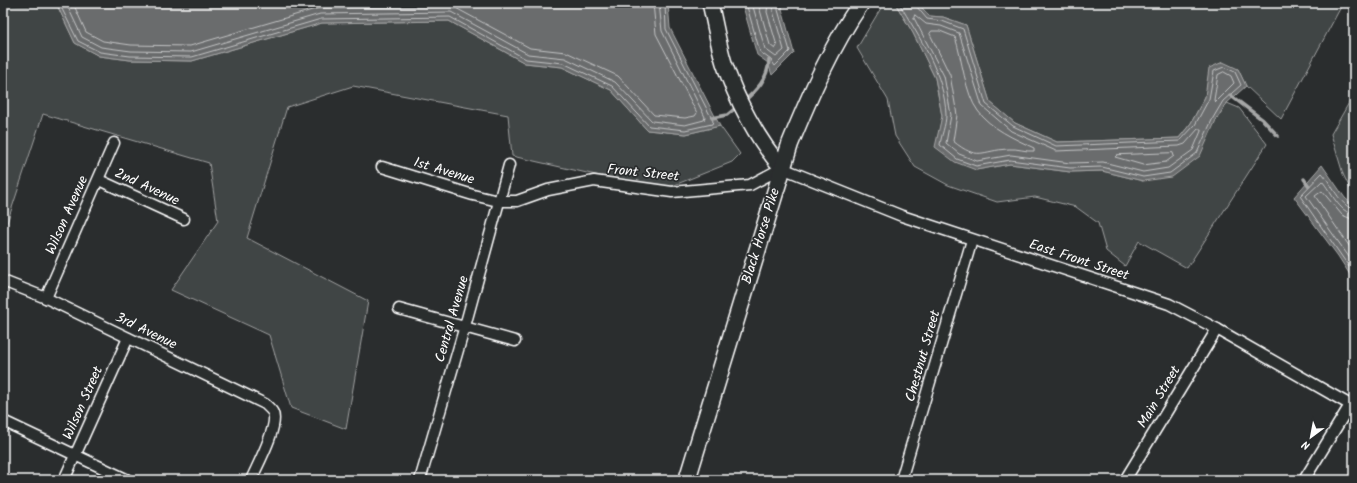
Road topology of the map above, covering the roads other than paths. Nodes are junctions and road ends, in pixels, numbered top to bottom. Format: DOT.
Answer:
graph roads {
  1 [pos="710,3"];
  2 [pos="861,3"];
  3 [pos="114,143"];
  4 [pos="509,165"];
  5 [pos="382,167"];
  6 [pos="782,168"];
  7 [pos="99,180"];
  8 [pos="498,201"];
  9 [pos="184,219"];
  10 [pos="972,240"];
  11 [pos="3,281"];
  12 [pos="46,298"];
  13 [pos="399,309"];
  14 [pos="465,326"];
  15 [pos="1217,329"];
  16 [pos="128,338"];
  17 [pos="515,341"];
  18 [pos="1352,406"];
  19 [pos="3,421"];
  20 [pos="76,455"];
  21 [pos="64,480"];
  22 [pos="128,480"];
  23 [pos="251,480"];
  24 [pos="420,480"];
  25 [pos="687,480"];
  26 [pos="901,480"];
  27 [pos="1125,480"];
  28 [pos="1304,480"];
  1 -- 6 [label="main road"];
  2 -- 6 [label="main road, Black Horse Pike"];
  3 -- 7 [label="street, Wilson Avenue"];
  4 -- 8 [label="street, Central Avenue"];
  5 -- 8 [label="street, 1st Avenue"];
  6 -- 8 [label="street, Front Street"];
  6 -- 10 [label="street, East Front Street"];
  6 -- 25 [label="main road, Black Horse Pike"];
  7 -- 9 [label="street, 2nd Avenue"];
  7 -- 12 [label="street, Wilson Avenue"];
  8 -- 14 [label="street, Central Avenue"];
  10 -- 15 [label="street, East Front Street"];
  10 -- 26 [label="street, Chestnut Street"];
  11 -- 12 [label="street, 3rd Avenue"];
  12 -- 16 [label="street, 3rd Avenue"];
  13 -- 14 [label="street"];
  14 -- 17 [label="street"];
  14 -- 24 [label="street, Central Avenue"];
  15 -- 18 [label="street, East Front Street"];
  15 -- 27 [label="street, Main Street"];
  16 -- 20 [label="street, Wilson Street"];
  16 -- 23 [label="street, 3rd Avenue"];
  18 -- 28 [label="street"];
  19 -- 20 [label="street"];
  20 -- 21 [label="street, Wilson Street"];
  20 -- 22 [label="street"];
}
